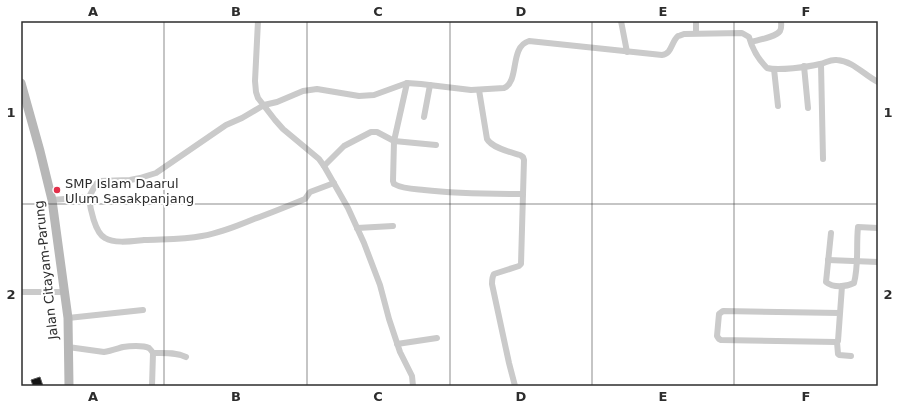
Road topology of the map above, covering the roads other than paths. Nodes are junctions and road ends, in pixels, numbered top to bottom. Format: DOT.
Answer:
graph roads {
  1 [pos="258,21"];
  2 [pos="621,21"];
  3 [pos="696,21"];
  4 [pos="781,21"];
  5 [pos="696,33"];
  6 [pos="751,42"];
  7 [pos="627,52"];
  8 [pos="821,64"];
  9 [pos="804,66"];
  10 [pos="774,69"];
  11 [pos="21,82"];
  12 [pos="878,82"];
  13 [pos="406,83"];
  14 [pos="430,85"];
  15 [pos="479,90"];
  16 [pos="264,105"];
  17 [pos="778,106"];
  18 [pos="808,108"];
  19 [pos="424,117"];
  20 [pos="394,141"];
  21 [pos="436,145"];
  22 [pos="824,159"];
  23 [pos="324,166"];
  24 [pos="334,184"];
  25 [pos="523,194"];
  26 [pos="89,197"];
  27 [pos="52,200"];
  28 [pos="393,226"];
  29 [pos="357,228"];
  30 [pos="878,228"];
  31 [pos="831,233"];
  32 [pos="828,260"];
  33 [pos="857,261"];
  34 [pos="878,262"];
  35 [pos="842,286"];
  36 [pos="21,292"];
  37 [pos="64,292"];
  38 [pos="143,310"];
  39 [pos="840,313"];
  40 [pos="68,318"];
  41 [pos="437,338"];
  42 [pos="837,342"];
  43 [pos="397,344"];
  44 [pos="68,347"];
  45 [pos="153,352"];
  46 [pos="851,356"];
  47 [pos="186,357"];
  48 [pos="69,386"];
  49 [pos="152,386"];
  50 [pos="413,386"];
  51 [pos="515,386"];
  1 -- 16 [label="street"];
  2 -- 7 [label="street"];
  3 -- 5 [label="street"];
  4 -- 6 [label="street"];
  5 -- 6 [label="street"];
  5 -- 7 [label="street"];
  6 -- 10 [label="street"];
  7 -- 15 [label="street"];
  8 -- 9 [label="street"];
  8 -- 12 [label="street"];
  8 -- 22 [label="street"];
  9 -- 10 [label="street"];
  9 -- 18 [label="street"];
  10 -- 17 [label="street"];
  11 -- 27 [label="main road, Jalan Citayam-Parung"];
  13 -- 14 [label="street"];
  13 -- 16 [label="street"];
  13 -- 20 [label="street"];
  14 -- 15 [label="street"];
  14 -- 19 [label="street"];
  15 -- 25 [label="street"];
  16 -- 23 [label="street"];
  16 -- 26 [label="street"];
  20 -- 21 [label="street"];
  20 -- 23 [label="street"];
  20 -- 25 [label="street"];
  23 -- 24 [label="street"];
  24 -- 26 [label="street"];
  24 -- 29 [label="street"];
  25 -- 51 [label="street"];
  26 -- 27 [label="street"];
  27 -- 37 [label="main road, Jalan Citayam-Parung"];
  28 -- 29 [label="street"];
  29 -- 43 [label="street"];
  30 -- 33 [label="street"];
  31 -- 32 [label="street"];
  32 -- 33 [label="street"];
  32 -- 35 [label="street"];
  33 -- 34 [label="street"];
  33 -- 35 [label="street"];
  35 -- 39 [label="street"];
  36 -- 37 [label="street"];
  37 -- 40 [label="main road, Jalan Citayam-Parung"];
  38 -- 40 [label="street"];
  39 -- 42 [label="street"];
  39 -- 42 [label="street"];
  40 -- 44 [label="main road, Jalan Citayam-Parung"];
  41 -- 43 [label="street"];
  42 -- 46 [label="street"];
  43 -- 50 [label="street"];
  44 -- 45 [label="street"];
  44 -- 48 [label="main road, Jalan Citayam-Parung"];
  45 -- 47 [label="street"];
  45 -- 49 [label="street"];
}
